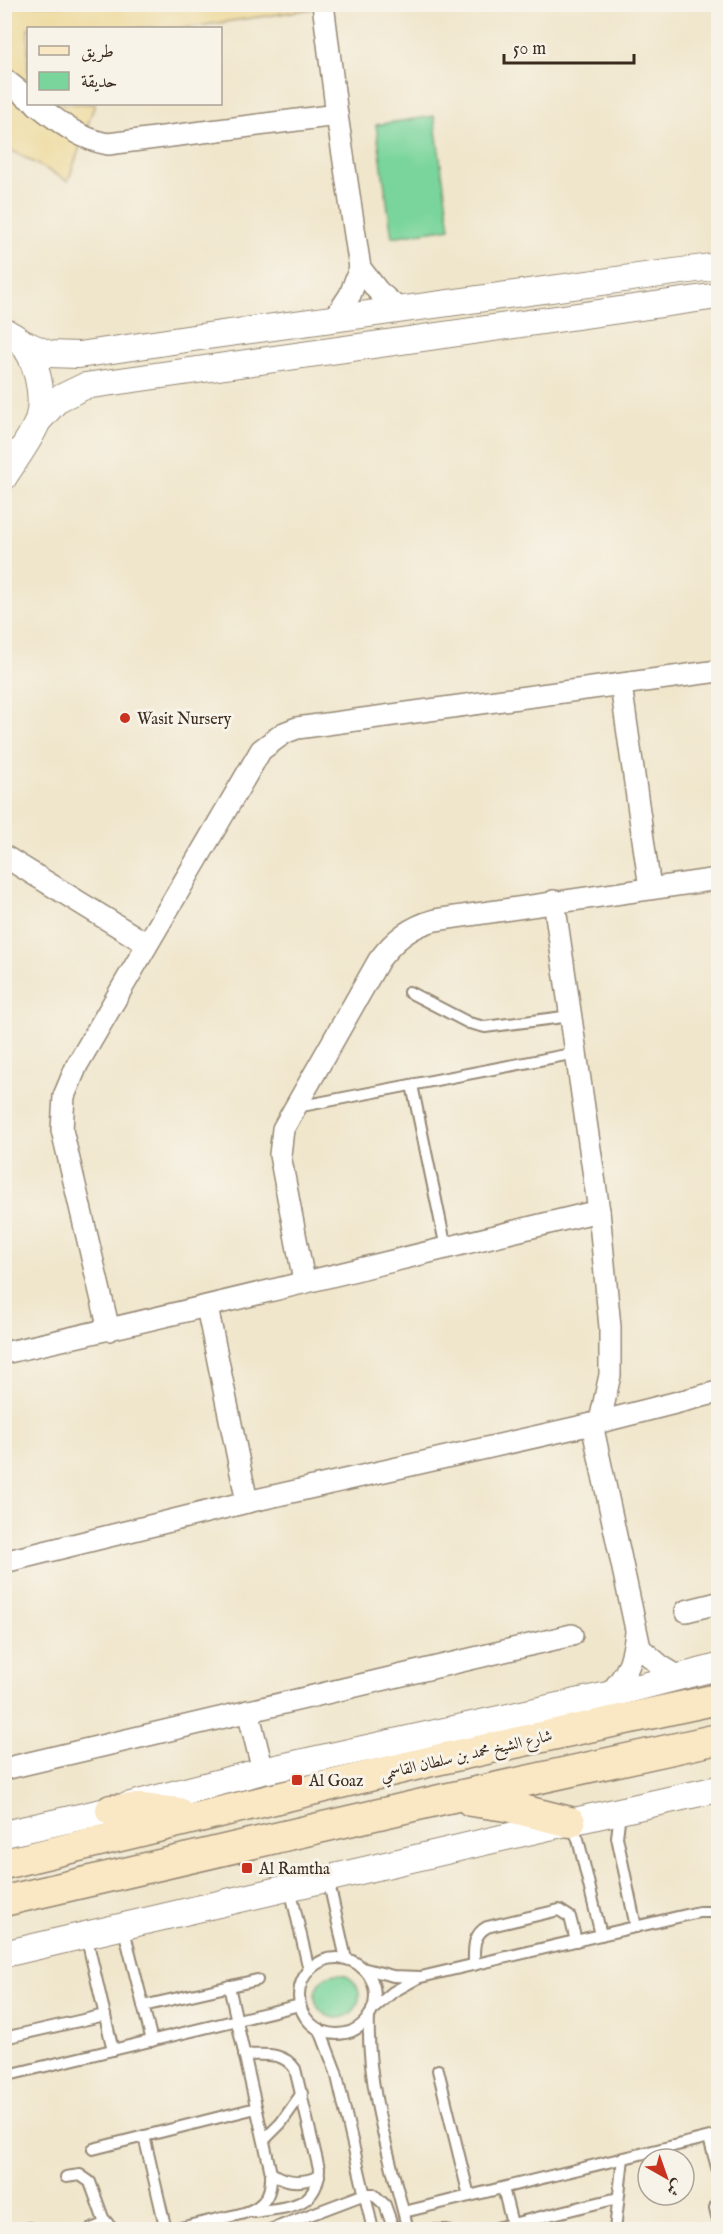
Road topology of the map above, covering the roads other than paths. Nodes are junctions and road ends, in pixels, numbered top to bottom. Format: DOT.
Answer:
graph roads {
  1 [pos="323,4"];
  2 [pos="4,79"];
  3 [pos="27,97"];
  4 [pos="37,105"];
  5 [pos="336,115"];
  6 [pos="718,266"];
  7 [pos="360,268"];
  8 [pos="718,296"];
  9 [pos="400,310"];
  10 [pos="334,319"];
  11 [pos="13,336"];
  12 [pos="193,338"];
  13 [pos="132,378"];
  14 [pos="38,421"];
  15 [pos="14,450"];
  16 [pos="4,477"];
  17 [pos="718,671"];
  18 [pos="621,685"];
  19 [pos="4,856"];
  20 [pos="718,879"];
  21 [pos="650,888"];
  22 [pos="554,902"];
  23 [pos="147,944"];
  24 [pos="410,992"];
  25 [pos="571,1016"];
  26 [pos="576,1053"];
  27 [pos="412,1085"];
  28 [pos="294,1107"];
  29 [pos="599,1211"];
  30 [pos="446,1248"];
  31 [pos="304,1281"];
  32 [pos="207,1308"];
  33 [pos="109,1330"];
  34 [pos="4,1353"];
  35 [pos="718,1392"];
  36 [pos="596,1423"];
  37 [pos="247,1502"];
  38 [pos="4,1562"];
  39 [pos="718,1603"];
  40 [pos="687,1611"];
  41 [pos="636,1634"];
  42 [pos="572,1635"];
  43 [pos="718,1667"];
  44 [pos="679,1677"];
  45 [pos="608,1695"];
  46 [pos="716,1699"];
  47 [pos="248,1711"];
  48 [pos="718,1739"];
  49 [pos="4,1769"];
  50 [pos="263,1771"];
  51 [pos="718,1789"];
  52 [pos="444,1800"];
  53 [pos="111,1810"];
  54 [pos="620,1811"];
  55 [pos="202,1815"];
  56 [pos="570,1822"];
  57 [pos="4,1834"];
  58 [pos="4,1864"];
  59 [pos="328,1879"];
  60 [pos="290,1888"];
  61 [pos="4,1901"];
  62 [pos="718,1912"];
  63 [pos="123,1926"];
  64 [pos="636,1927"];
  65 [pos="86,1935"];
  66 [pos="601,1935"];
  67 [pos="576,1941"];
  68 [pos="4,1954"];
  69 [pos="346,1959"];
  70 [pos="474,1965"];
  71 [pos="362,1968"];
  72 [pos="309,1970"];
  73 [pos="421,1977"];
  74 [pos="257,1980"];
  75 [pos="229,1986"];
  76 [pos="300,2005"];
  77 [pos="143,2006"];
  78 [pos="371,2013"];
  79 [pos="105,2015"];
  80 [pos="236,2020"];
  81 [pos="320,2030"];
  82 [pos="4,2038"];
  83 [pos="152,2041"];
  84 [pos="113,2050"];
  85 [pos="244,2055"];
  86 [pos="438,2070"];
  87 [pos="4,2076"];
  88 [pos="302,2092"];
  89 [pos="256,2108"];
  90 [pos="144,2136"];
  91 [pos="714,2136"];
  92 [pos="264,2140"];
  93 [pos="93,2149"];
  94 [pos="623,2158"];
  95 [pos="718,2166"];
  96 [pos="271,2173"];
  97 [pos="319,2176"];
  98 [pos="66,2177"];
  99 [pos="503,2188"];
  100 [pos="365,2194"];
  101 [pos="469,2196"];
  102 [pos="618,2198"];
  103 [pos="718,2199"];
  104 [pos="251,2212"];
  105 [pos="404,2212"];
  106 [pos="718,2220"];
  107 [pos="512,2224"];
  108 [pos="110,2226"];
  109 [pos="273,2228"];
  110 [pos="89,2229"];
  111 [pos="166,2229"];
  112 [pos="172,2229"];
  113 [pos="350,2229"];
  114 [pos="373,2229"];
  115 [pos="394,2229"];
  116 [pos="408,2229"];
  117 [pos="435,2229"];
  118 [pos="447,2229"];
  119 [pos="488,2229"];
  120 [pos="615,2229"];
  1 -- 5 [label="street"];
  2 -- 3 [label="street"];
  4 -- 5 [label="street"];
  5 -- 7 [label="street"];
  6 -- 9 [label="street"];
  7 -- 9 [label="street"];
  7 -- 10 [label="street"];
  8 -- 13 [label="street"];
  9 -- 10 [label="street"];
  10 -- 12 [label="street"];
  11 -- 12 [label="street"];
  11 -- 14 [label="street"];
  12 -- 13 [label="street"];
  13 -- 14 [label="street"];
  14 -- 15 [label="street"];
  15 -- 16 [label="street"];
  17 -- 18 [label="street"];
  18 -- 21 [label="street"];
  18 -- 23 [label="street"];
  19 -- 23 [label="street"];
  20 -- 21 [label="street"];
  21 -- 22 [label="street"];
  22 -- 25 [label="street"];
  22 -- 28 [label="street"];
  23 -- 33 [label="street"];
  24 -- 25 [label="lane"];
  25 -- 26 [label="street"];
  26 -- 27 [label="lane"];
  26 -- 29 [label="street"];
  27 -- 28 [label="lane"];
  27 -- 30 [label="lane"];
  28 -- 31 [label="street"];
  29 -- 30 [label="street"];
  29 -- 36 [label="street"];
  30 -- 31 [label="street"];
  31 -- 32 [label="street"];
  32 -- 33 [label="street"];
  32 -- 37 [label="street"];
  33 -- 34 [label="street"];
  35 -- 36 [label="street"];
  36 -- 37 [label="street"];
  36 -- 41 [label="street"];
  37 -- 38 [label="street"];
  39 -- 40 [label="street"];
  41 -- 44 [label="street"];
  41 -- 45 [label="street"];
  42 -- 47 [label="street"];
  43 -- 44 [label="street"];
  44 -- 45 [label="street"];
  45 -- 50 [label="street"];
  46 -- 55 [label="main road, شارع الشيخ محمد بن سلطان القاسمي"];
  47 -- 49 [label="street"];
  47 -- 50 [label="street"];
  48 -- 52 [label="main road"];
  50 -- 53 [label="street"];
  51 -- 54 [label="street"];
  52 -- 56 [label="main road"];
  52 -- 61 [label="main road"];
  53 -- 55 [label="main road"];
  53 -- 57 [label="street"];
  54 -- 56 [label="street"];
  54 -- 64 [label="lane"];
  55 -- 58 [label="main road, شارع الشيخ محمد بن سلطان القاسمي"];
  56 -- 59 [label="street"];
  56 -- 66 [label="lane"];
  59 -- 60 [label="street"];
  59 -- 69 [label="lane"];
  60 -- 63 [label="street"];
  60 -- 72 [label="lane"];
  62 -- 64 [label="lane"];
  63 -- 65 [label="street"];
  63 -- 77 [label="lane"];
  64 -- 66 [label="lane"];
  65 -- 68 [label="street"];
  65 -- 79 [label="lane"];
  66 -- 67 [label="lane"];
  67 -- 70 [label="lane"];
  67 -- 70 [label="lane"];
  69 -- 71 [label="lane"];
  69 -- 72 [label="lane"];
  70 -- 73 [label="lane"];
  71 -- 73 [label="lane"];
  71 -- 78 [label="lane"];
  72 -- 76 [label="lane"];
  73 -- 78 [label="lane"];
  74 -- 75 [label="lane"];
  75 -- 77 [label="lane"];
  75 -- 80 [label="lane"];
  76 -- 80 [label="lane"];
  76 -- 81 [label="lane"];
  77 -- 83 [label="lane"];
  78 -- 81 [label="lane"];
  78 -- 105 [label="lane"];
  79 -- 82 [label="lane"];
  79 -- 84 [label="lane"];
  80 -- 83 [label="lane"];
  80 -- 85 [label="lane"];
  81 -- 100 [label="lane"];
  83 -- 84 [label="lane"];
  84 -- 87 [label="lane"];
  85 -- 88 [label="lane"];
  85 -- 89 [label="lane"];
  86 -- 101 [label="lane"];
  88 -- 92 [label="lane"];
  88 -- 97 [label="lane"];
  89 -- 90 [label="lane"];
  89 -- 92 [label="lane"];
  90 -- 93 [label="lane"];
  90 -- 111 [label="lane"];
  91 -- 94 [label="lane"];
  91 -- 95 [label="lane"];
  92 -- 96 [label="lane"];
  94 -- 99 [label="lane"];
  94 -- 102 [label="lane"];
  96 -- 97 [label="lane"];
  96 -- 104 [label="lane"];
  97 -- 104 [label="lane"];
  98 -- 108 [label="lane"];
  99 -- 101 [label="lane"];
  99 -- 107 [label="lane"];
  100 -- 109 [label="lane"];
  100 -- 114 [label="lane"];
  100 -- 115 [label="lane"];
  101 -- 105 [label="lane"];
  102 -- 107 [label="lane"];
  102 -- 120 [label="lane"];
  103 -- 106 [label="lane"];
  104 -- 112 [label="lane"];
  105 -- 116 [label="lane"];
  107 -- 119 [label="lane"];
  108 -- 110 [label="lane"];
  109 -- 113 [label="lane"];
  117 -- 118 [label="lane"];
}
